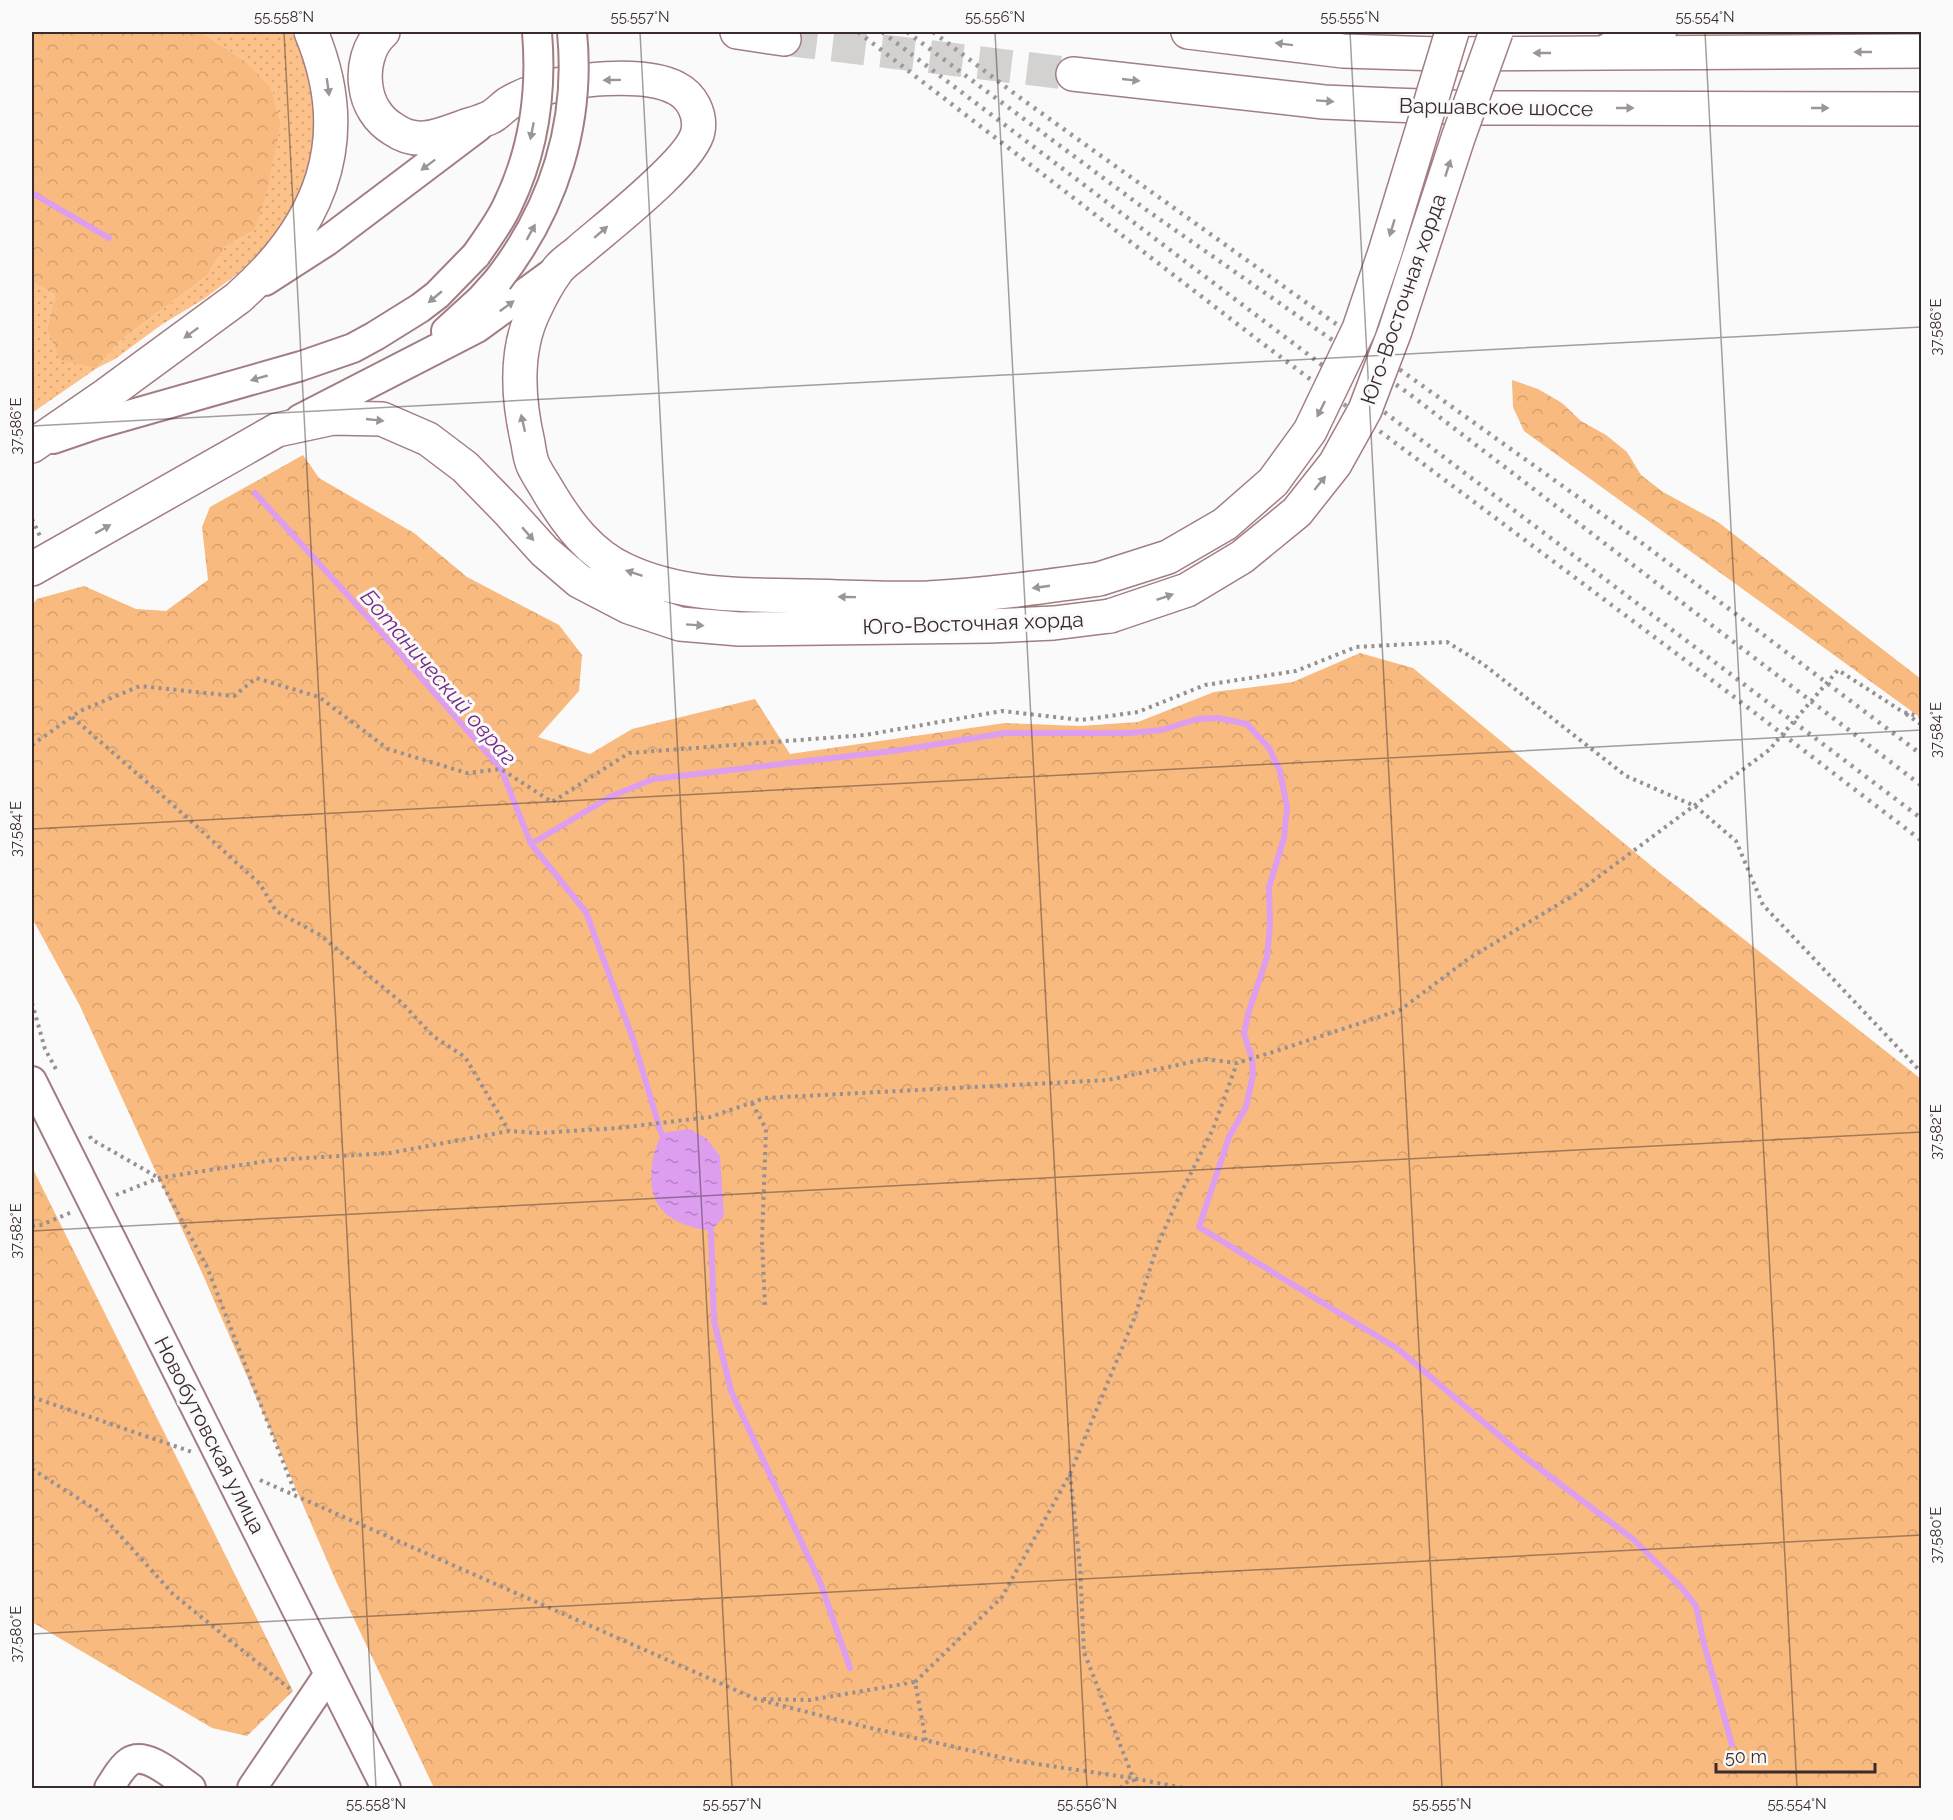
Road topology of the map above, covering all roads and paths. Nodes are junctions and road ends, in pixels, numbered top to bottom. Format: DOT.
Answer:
graph roads {
  1 [pos="311,32"];
  2 [pos="382,32"];
  3 [pos="537,32"];
  4 [pos="572,32"];
  5 [pos="737,32"];
  6 [pos="1188,32"];
  7 [pos="1452,32"];
  8 [pos="1496,32"];
  9 [pos="1662,32"];
  10 [pos="784,39"];
  11 [pos="1922,51"];
  12 [pos="1586,53"];
  13 [pos="1073,74"];
  14 [pos="1922,109"];
  15 [pos="491,117"];
  16 [pos="557,270"];
  17 [pos="238,298"];
  18 [pos="383,376"];
  19 [pos="277,430"];
  20 [pos="32,447"];
  21 [pos="32,568"];
  22 [pos="1903,712"];
  23 [pos="72,717"];
  24 [pos="1922,717"];
  25 [pos="1922,725"];
  26 [pos="32,745"];
  27 [pos="1695,806"];
  28 [pos="32,1003"];
  29 [pos="1237,1063"];
  30 [pos="1922,1073"];
  31 [pos="61,1079"];
  32 [pos="32,1081"];
  33 [pos="752,1102"];
  34 [pos="86,1129"];
  35 [pos="509,1131"];
  36 [pos="159,1178"];
  37 [pos="93,1203"];
  38 [pos="32,1226"];
  39 [pos="765,1305"];
  40 [pos="32,1397"];
  41 [pos="225,1464"];
  42 [pos="32,1469"];
  43 [pos="1070,1474"];
  44 [pos="329,1674"];
  45 [pos="915,1682"];
  46 [pos="756,1699"];
  47 [pos="309,1704"];
  48 [pos="926,1741"];
  49 [pos="1132,1778"];
  50 [pos="109,1788"];
  51 [pos="191,1788"];
  52 [pos="252,1788"];
  53 [pos="386,1788"];
  54 [pos="1120,1788"];
  55 [pos="1137,1788"];
  56 [pos="1184,1788"];
  1 -- 17 [label="main road, one-way"];
  2 -- 15 [label="main road, Юго-Восточная хорда"];
  3 -- 20 [label="street, one-way, bridge"];
  18 -- 4 [label="street, one-way, bridge"];
  5 -- 10 [label="main road"];
  12 -- 6 [label="main road, one-way"];
  7 -- 16 [label="main road, Юго-Восточная хорда, one-way, bridge"];
  19 -- 8 [label="main road, Юго-Восточная хорда, one-way, bridge"];
  9 -- 12 [label="street"];
  11 -- 12 [label="main road, one-way"];
  13 -- 14 [label="main road, Варшавское шоссе, one-way"];
  16 -- 15 [label="main road, Юго-Восточная хорда, one-way"];
  15 -- 17 [label="street, one-way"];
  18 -- 16 [label="street, one-way"];
  17 -- 20 [label="main road, one-way"];
  18 -- 19 [label="street"];
  21 -- 19 [label="main road, Юго-Восточная хорда, one-way"];
  22 -- 24 [label="path"];
  22 -- 25 [label="path"];
  22 -- 27 [label="path"];
  23 -- 26 [label="path"];
  23 -- 27 [label="path"];
  23 -- 35 [label="path"];
  27 -- 29 [label="path"];
  27 -- 30 [label="path"];
  28 -- 31 [label="path"];
  29 -- 33 [label="path"];
  29 -- 43 [label="path"];
  32 -- 37 [label="street, Новобутовская улица"];
  33 -- 35 [label="path"];
  33 -- 39 [label="path"];
  34 -- 36 [label="path"];
  35 -- 36 [label="path"];
  36 -- 37 [label="path"];
  36 -- 46 [label="path"];
  37 -- 38 [label="path"];
  37 -- 41 [label="street, Новобутовская улица"];
  40 -- 41 [label="path"];
  41 -- 44 [label="street, Новобутовская улица"];
  42 -- 47 [label="path"];
  43 -- 45 [label="path"];
  43 -- 49 [label="path"];
  44 -- 47 [label="street"];
  44 -- 53 [label="street, Новобутовская улица"];
  45 -- 46 [label="path"];
  45 -- 48 [label="path"];
  46 -- 48 [label="path"];
  47 -- 52 [label="street"];
  48 -- 49 [label="path"];
  49 -- 54 [label="path"];
  49 -- 55 [label="path"];
  49 -- 56 [label="path"];
  50 -- 51 [label="street"];
}
